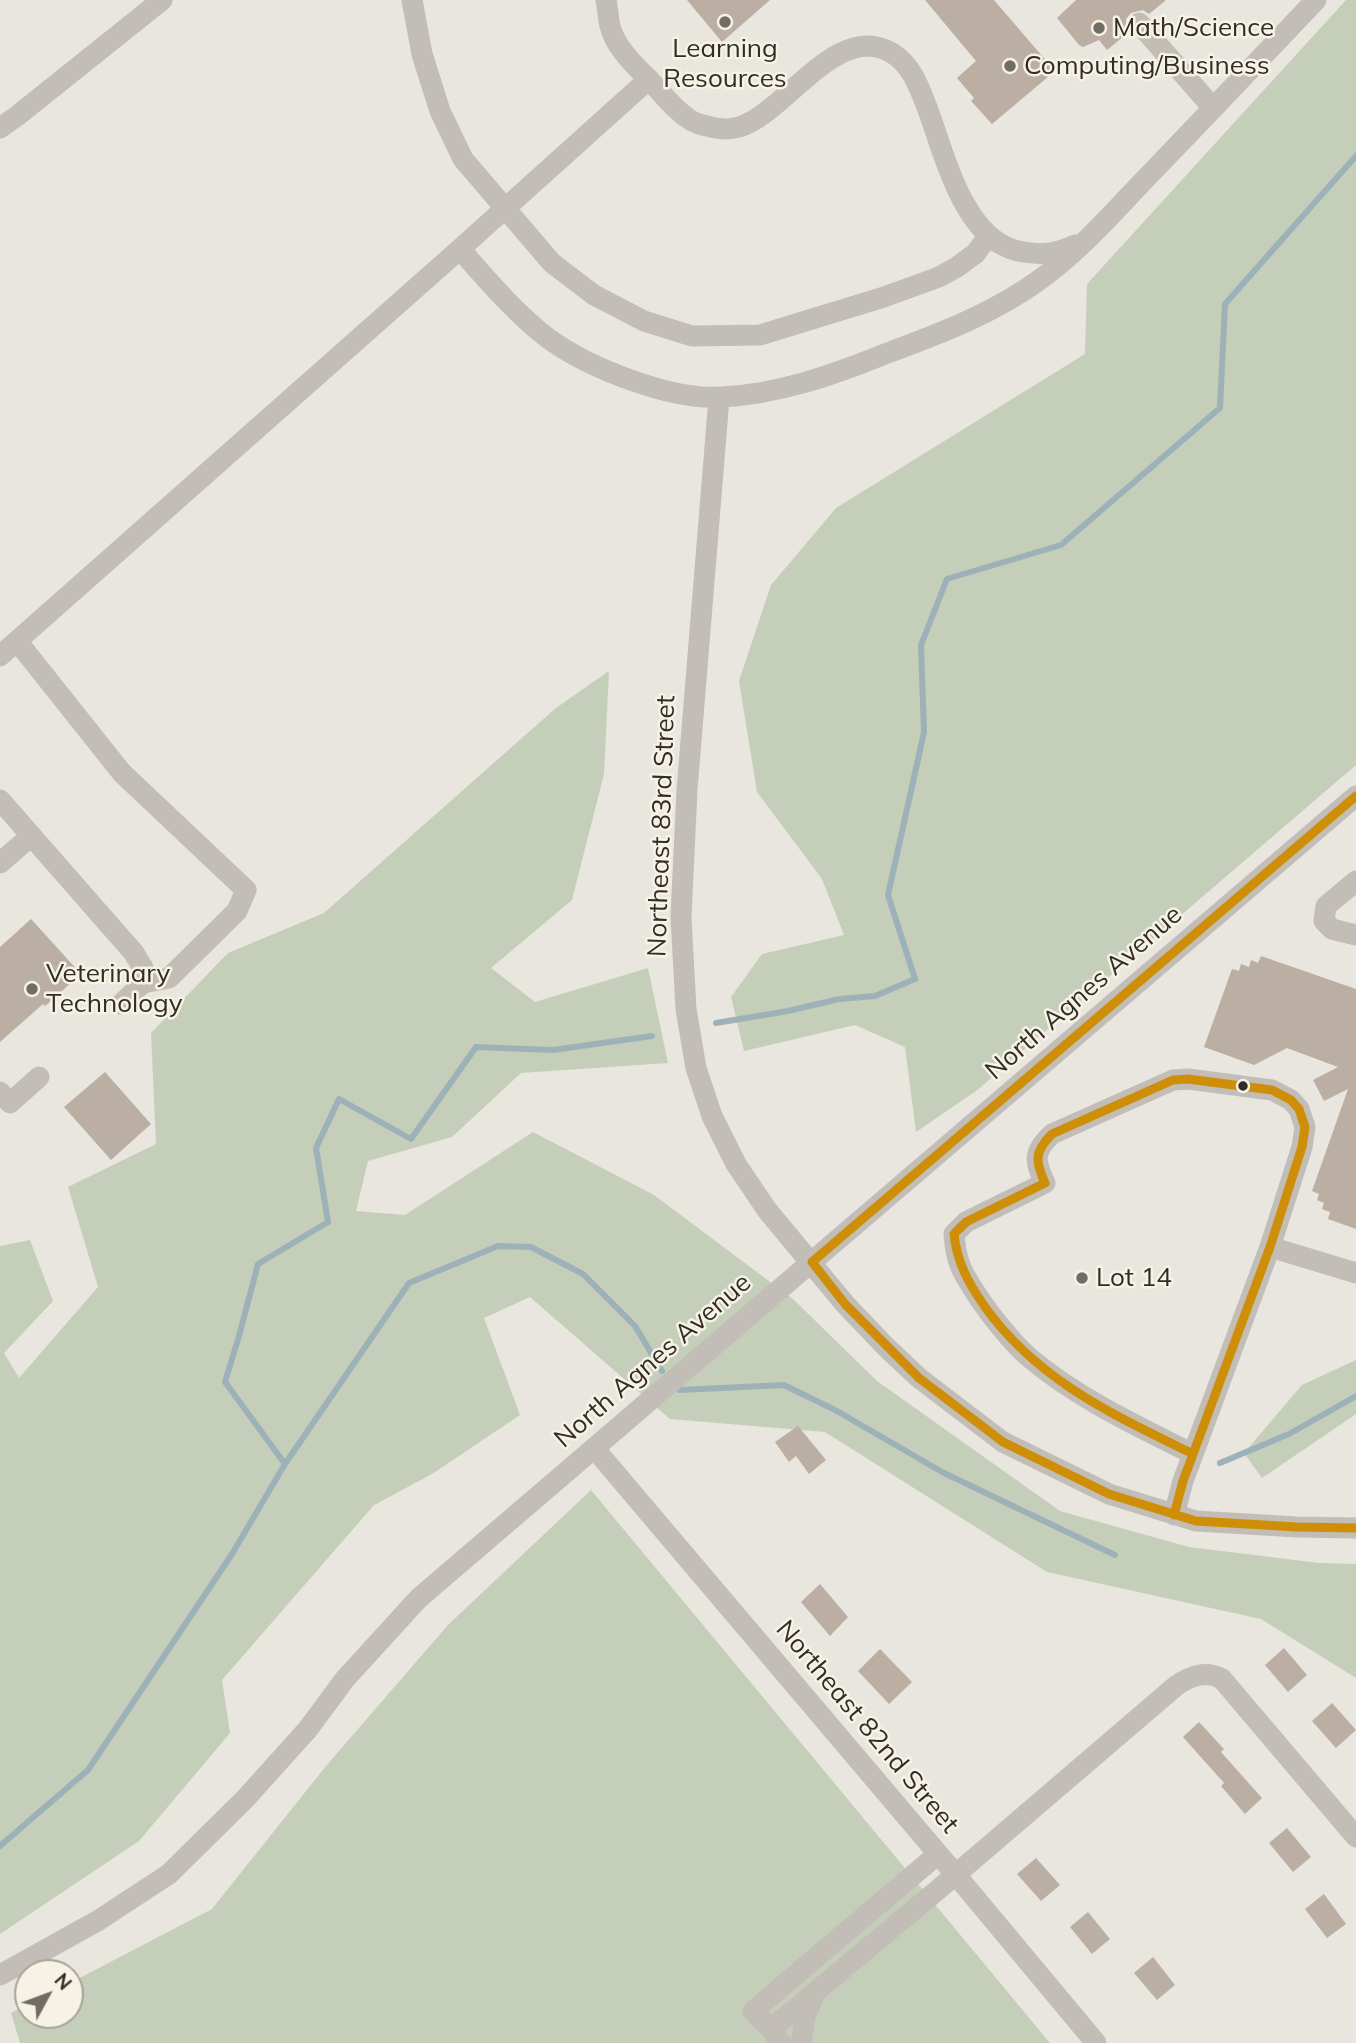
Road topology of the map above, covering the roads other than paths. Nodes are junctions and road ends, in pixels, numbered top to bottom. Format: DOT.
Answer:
graph roads {
  1 [pos="162,0"];
  2 [pos="412,0"];
  3 [pos="606,0"];
  4 [pos="1316,0"];
  5 [pos="1139,23"];
  6 [pos="649,79"];
  7 [pos="1213,108"];
  8 [pos="0,128"];
  9 [pos="505,208"];
  10 [pos="988,236"];
  11 [pos="1088,238"];
  12 [pos="460,249"];
  13 [pos="719,398"];
  14 [pos="17,641"];
  15 [pos="0,656"];
  16 [pos="1356,796"];
  17 [pos="0,800"];
  18 [pos="31,836"];
  19 [pos="0,863"];
  20 [pos="1356,881"];
  21 [pos="1356,935"];
  22 [pos="143,983"];
  23 [pos="121,1004"];
  24 [pos="39,1077"];
  25 [pos="0,1092"];
  26 [pos="1270,1247"];
  27 [pos="812,1262"];
  28 [pos="1356,1273"];
  29 [pos="594,1448"];
  30 [pos="1193,1454"];
  31 [pos="1174,1515"];
  32 [pos="1356,1528"];
  33 [pos="1356,1837"];
  34 [pos="938,1854"];
  35 [pos="956,1875"];
  36 [pos="0,1975"];
  37 [pos="815,1994"];
  38 [pos="776,2036"];
  39 [pos="801,2043"];
  40 [pos="1096,2043"];
  1 -- 8 [label="street"];
  2 -- 9 [label="street"];
  3 -- 6 [label="street"];
  4 -- 7 [label="street"];
  5 -- 7 [label="street"];
  6 -- 9 [label="street"];
  6 -- 10 [label="street"];
  7 -- 11 [label="street"];
  9 -- 10 [label="street"];
  9 -- 12 [label="street"];
  10 -- 11 [label="street"];
  11 -- 13 [label="street"];
  12 -- 13 [label="street"];
  12 -- 14 [label="street"];
  13 -- 27 [label="street, Northeast 83rd Street"];
  14 -- 15 [label="street"];
  14 -- 22 [label="street"];
  16 -- 27 [label="street, North Agnes Avenue"];
  17 -- 18 [label="street"];
  18 -- 19 [label="street"];
  18 -- 22 [label="street"];
  20 -- 21 [label="street"];
  22 -- 23 [label="street"];
  24 -- 25 [label="street"];
  26 -- 28 [label="street"];
  26 -- 30 [label="street"];
  26 -- 30 [label="street"];
  27 -- 29 [label="street, North Agnes Avenue"];
  27 -- 31 [label="street, Northeast 83rd Street"];
  29 -- 34 [label="street, Northeast 82nd Street"];
  29 -- 36 [label="street, North Agnes Avenue"];
  30 -- 31 [label="street"];
  31 -- 32 [label="street, Northeast 83rd Street"];
  33 -- 35 [label="street"];
  34 -- 35 [label="street, Northeast 82nd Street"];
  34 -- 38 [label="street"];
  35 -- 37 [label="street"];
  35 -- 40 [label="street, Northeast 82nd Street"];
  37 -- 38 [label="street"];
  37 -- 39 [label="street"];
}
